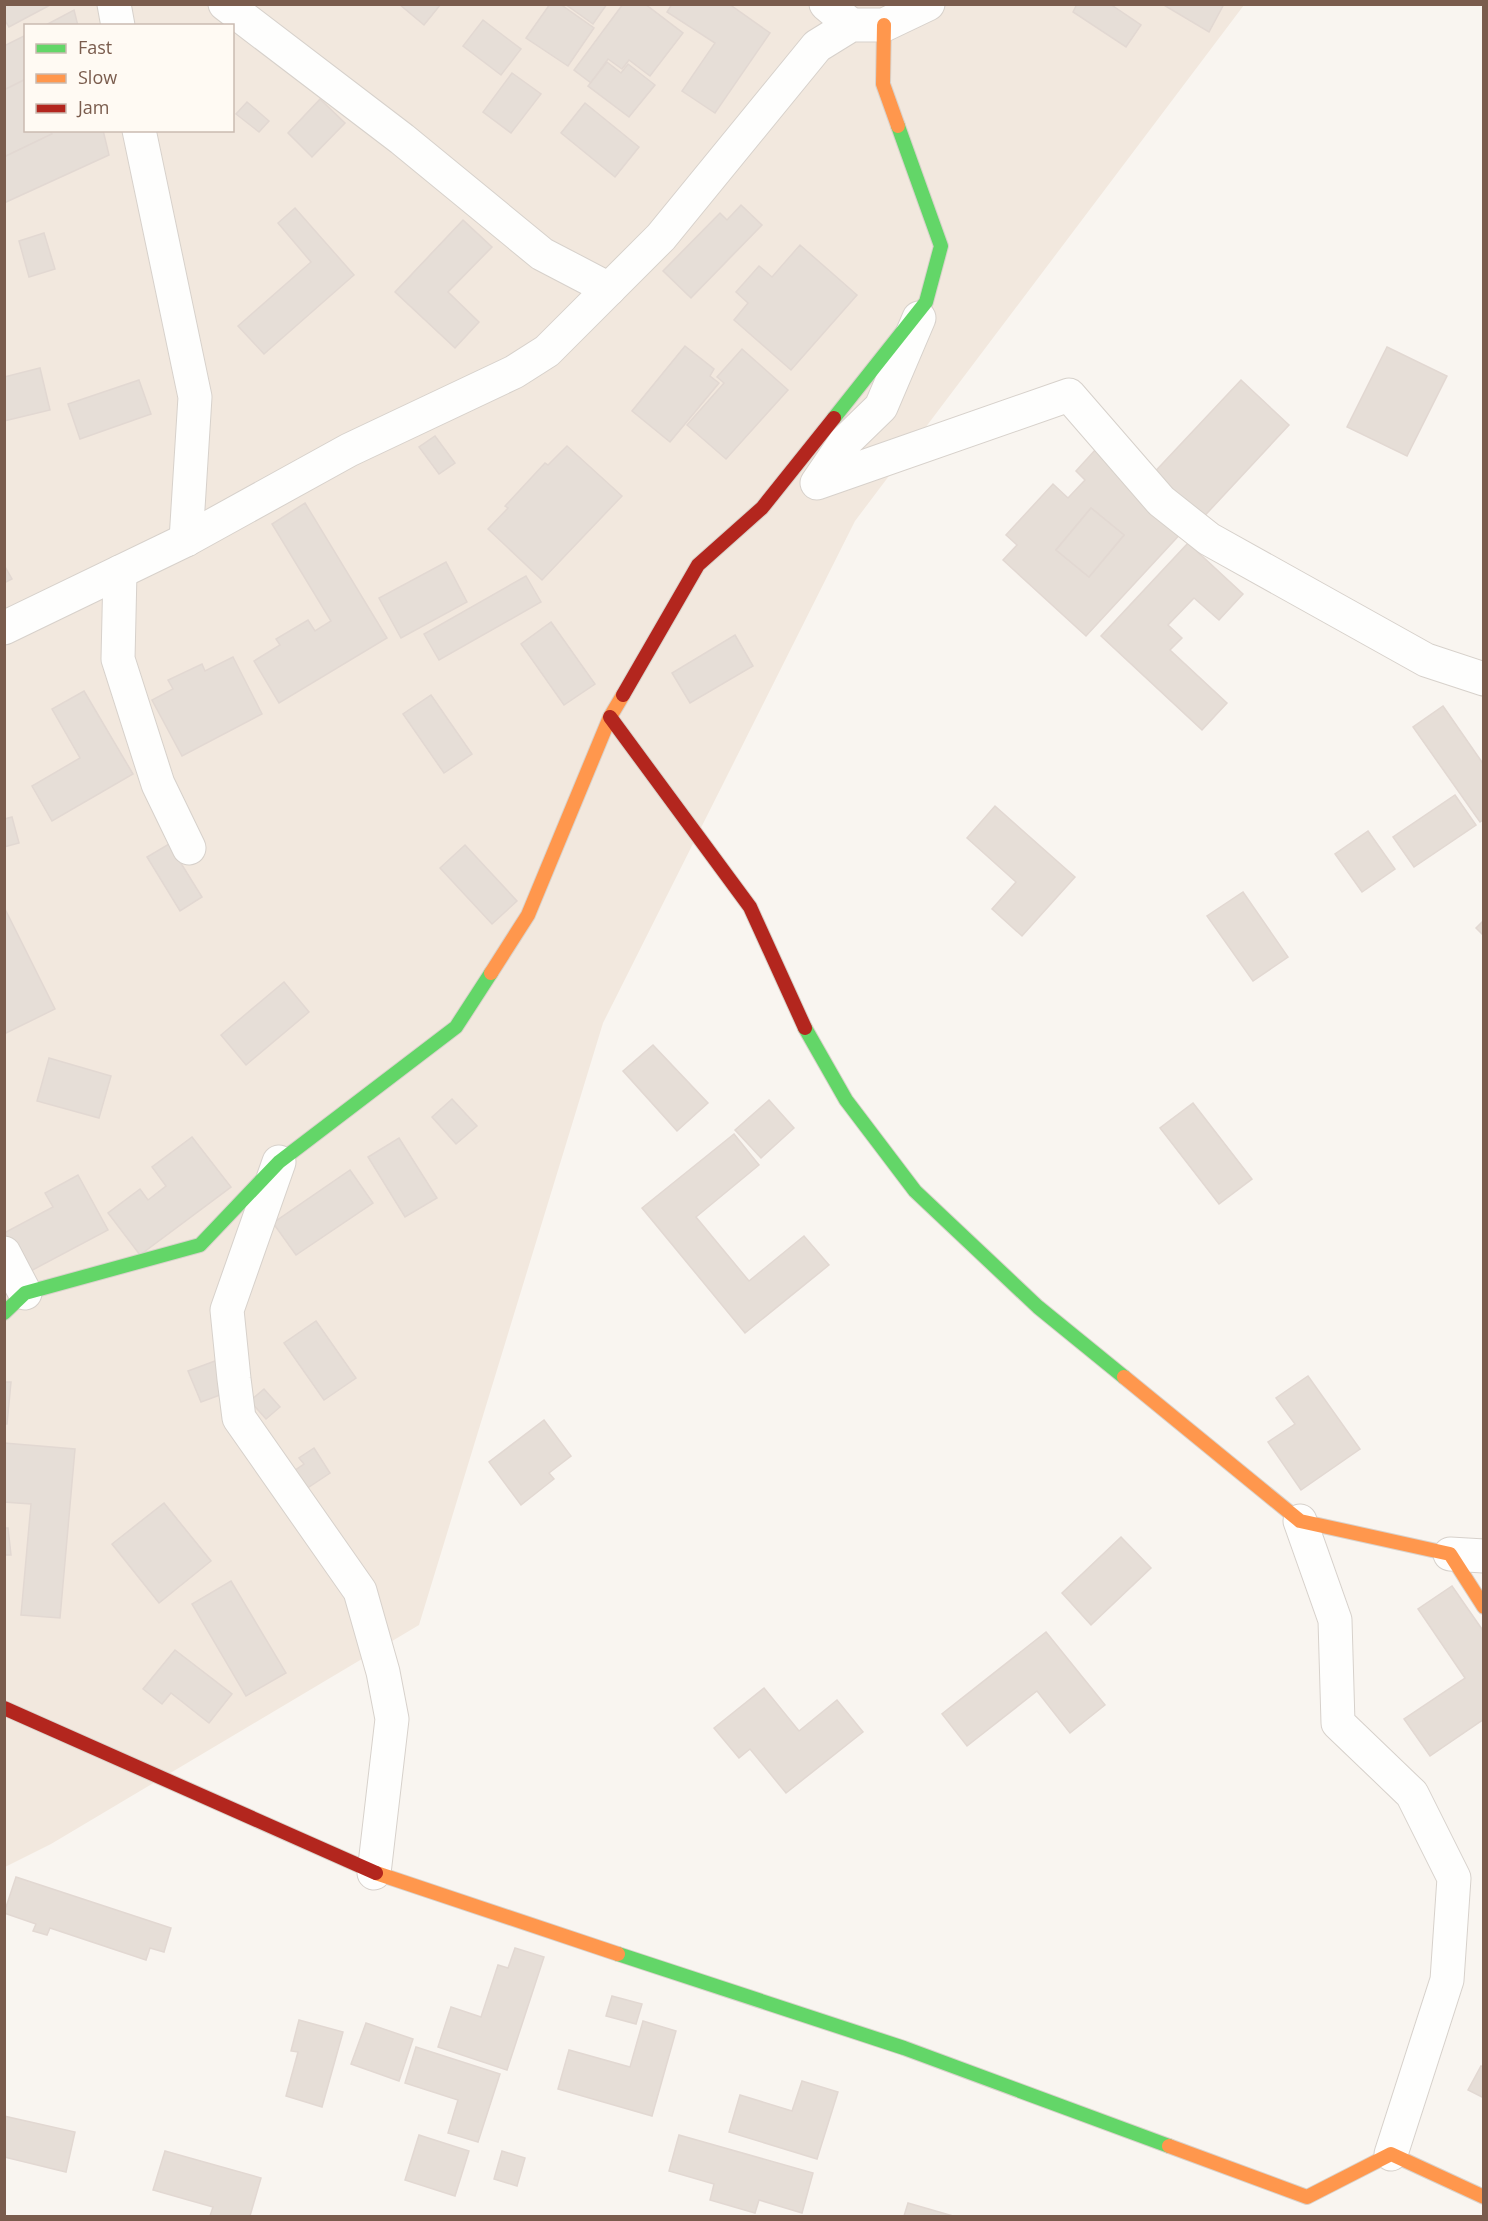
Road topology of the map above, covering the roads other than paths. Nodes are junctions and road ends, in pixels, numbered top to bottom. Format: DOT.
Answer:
graph roads {
  1 [pos="114,4"];
  2 [pos="225,4"];
  3 [pos="826,4"];
  4 [pos="928,4"];
  5 [pos="118,24"];
  6 [pos="851,25"];
  7 [pos="884,25"];
  8 [pos="139,132"];
  9 [pos="609,289"];
  10 [pos="926,302"];
  11 [pos="186,540"];
  12 [pos="120,572"];
  13 [pos="4,628"];
  14 [pos="1484,679"];
  15 [pos="609,717"];
  16 [pos="189,848"];
  17 [pos="279,1162"];
  18 [pos="4,1253"];
  19 [pos="15,1303"];
  20 [pos="1300,1521"];
  21 [pos="1450,1554"];
  22 [pos="1484,1556"];
  23 [pos="1484,1607"];
  24 [pos="4,1708"];
  25 [pos="374,1873"];
  26 [pos="1391,2154"];
  27 [pos="1484,2197"];
  1 -- 5 [label="street"];
  2 -- 9 [label="street"];
  3 -- 6 [label="street"];
  4 -- 7 [label="street"];
  6 -- 7 [label="street"];
  6 -- 9 [label="street"];
  7 -- 10 [label="street"];
  8 -- 11 [label="street"];
  9 -- 11 [label="street"];
  10 -- 14 [label="street"];
  10 -- 15 [label="street"];
  11 -- 12 [label="street"];
  12 -- 13 [label="street"];
  12 -- 16 [label="street"];
  15 -- 17 [label="street"];
  15 -- 20 [label="street"];
  17 -- 19 [label="street"];
  17 -- 25 [label="street"];
  18 -- 19 [label="street"];
  20 -- 21 [label="street"];
  20 -- 26 [label="street"];
  21 -- 22 [label="street"];
  21 -- 23 [label="street"];
  24 -- 25 [label="street"];
  25 -- 26 [label="street"];
  26 -- 27 [label="street"];
}
